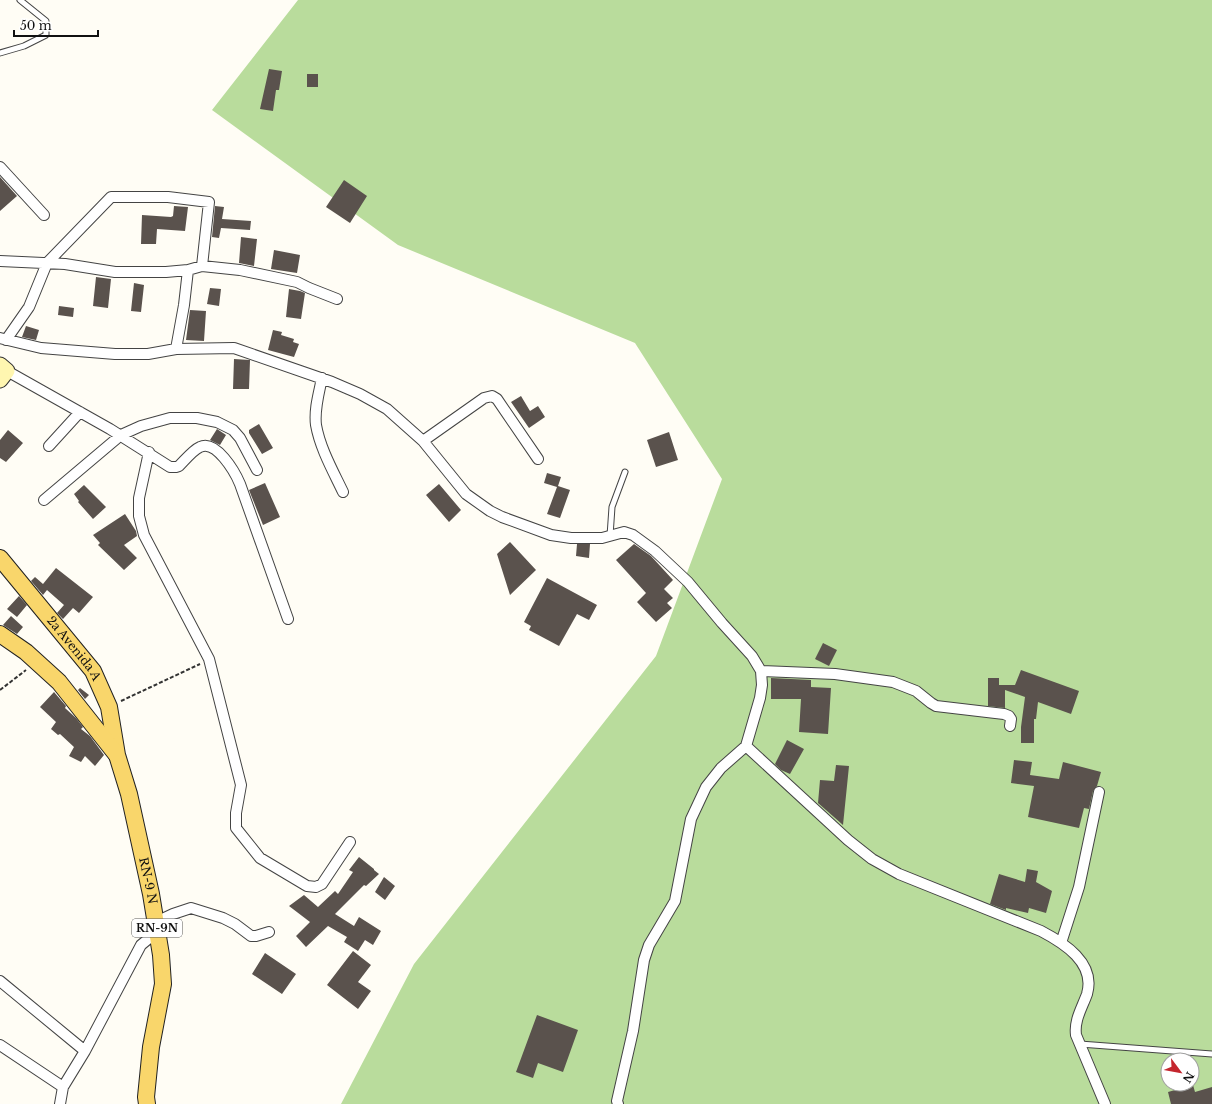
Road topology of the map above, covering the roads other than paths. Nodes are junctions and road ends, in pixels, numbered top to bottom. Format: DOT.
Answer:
graph roads {
  1 [pos="20,0"];
  2 [pos="0,53"];
  3 [pos="0,167"];
  4 [pos="44,215"];
  5 [pos="0,261"];
  6 [pos="46,263"];
  7 [pos="202,266"];
  8 [pos="188,270"];
  9 [pos="337,299"];
  10 [pos="3,339"];
  11 [pos="176,349"];
  12 [pos="2,372"];
  13 [pos="322,378"];
  14 [pos="80,412"];
  15 [pos="121,435"];
  16 [pos="423,441"];
  17 [pos="49,446"];
  18 [pos="149,452"];
  19 [pos="538,459"];
  20 [pos="257,470"];
  21 [pos="625,472"];
  22 [pos="343,492"];
  23 [pos="44,500"];
  24 [pos="610,536"];
  25 [pos="0,558"];
  26 [pos="288,619"];
  27 [pos="0,634"];
  28 [pos="761,671"];
  29 [pos="1010,726"];
  30 [pos="746,746"];
  31 [pos="117,755"];
  32 [pos="1098,792"];
  33 [pos="350,842"];
  34 [pos="157,927"];
  35 [pos="269,932"];
  36 [pos="1061,943"];
  37 [pos="0,981"];
  38 [pos="1080,1044"];
  39 [pos="0,1045"];
  40 [pos="85,1051"];
  41 [pos="1212,1054"];
  42 [pos="63,1087"];
  43 [pos="60,1104"];
  44 [pos="147,1104"];
  45 [pos="618,1104"];
  46 [pos="1105,1104"];
  1 -- 2 [label="lane"];
  3 -- 4 [label="street"];
  5 -- 6 [label="street"];
  6 -- 7 [label="street"];
  6 -- 8 [label="street"];
  6 -- 10 [label="street"];
  7 -- 8 [label="street"];
  7 -- 9 [label="street"];
  8 -- 11 [label="street"];
  10 -- 11 [label="street"];
  11 -- 13 [label="street"];
  12 -- 14 [label="street"];
  13 -- 16 [label="street"];
  13 -- 22 [label="street"];
  14 -- 15 [label="street"];
  14 -- 17 [label="street"];
  15 -- 18 [label="street"];
  15 -- 20 [label="street"];
  15 -- 23 [label="street"];
  16 -- 19 [label="street"];
  16 -- 24 [label="street"];
  18 -- 26 [label="street"];
  18 -- 33 [label="street"];
  21 -- 24 [label="lane"];
  24 -- 28 [label="street"];
  25 -- 31 [label="main road, 2a Avenida A / RN-9N"];
  27 -- 31 [label="main road, RN-9N"];
  28 -- 29 [label="street"];
  28 -- 30 [label="street"];
  30 -- 36 [label="street"];
  30 -- 45 [label="street"];
  31 -- 34 [label="main road, RN-9 N / RN-9N"];
  32 -- 36 [label="street"];
  34 -- 35 [label="street"];
  34 -- 40 [label="street"];
  34 -- 44 [label="main road, RN-9 N / RN-9N"];
  36 -- 38 [label="street"];
  37 -- 40 [label="street"];
  38 -- 41 [label="lane"];
  38 -- 46 [label="street"];
  39 -- 42 [label="street"];
  40 -- 42 [label="street"];
  42 -- 43 [label="street"];
}
